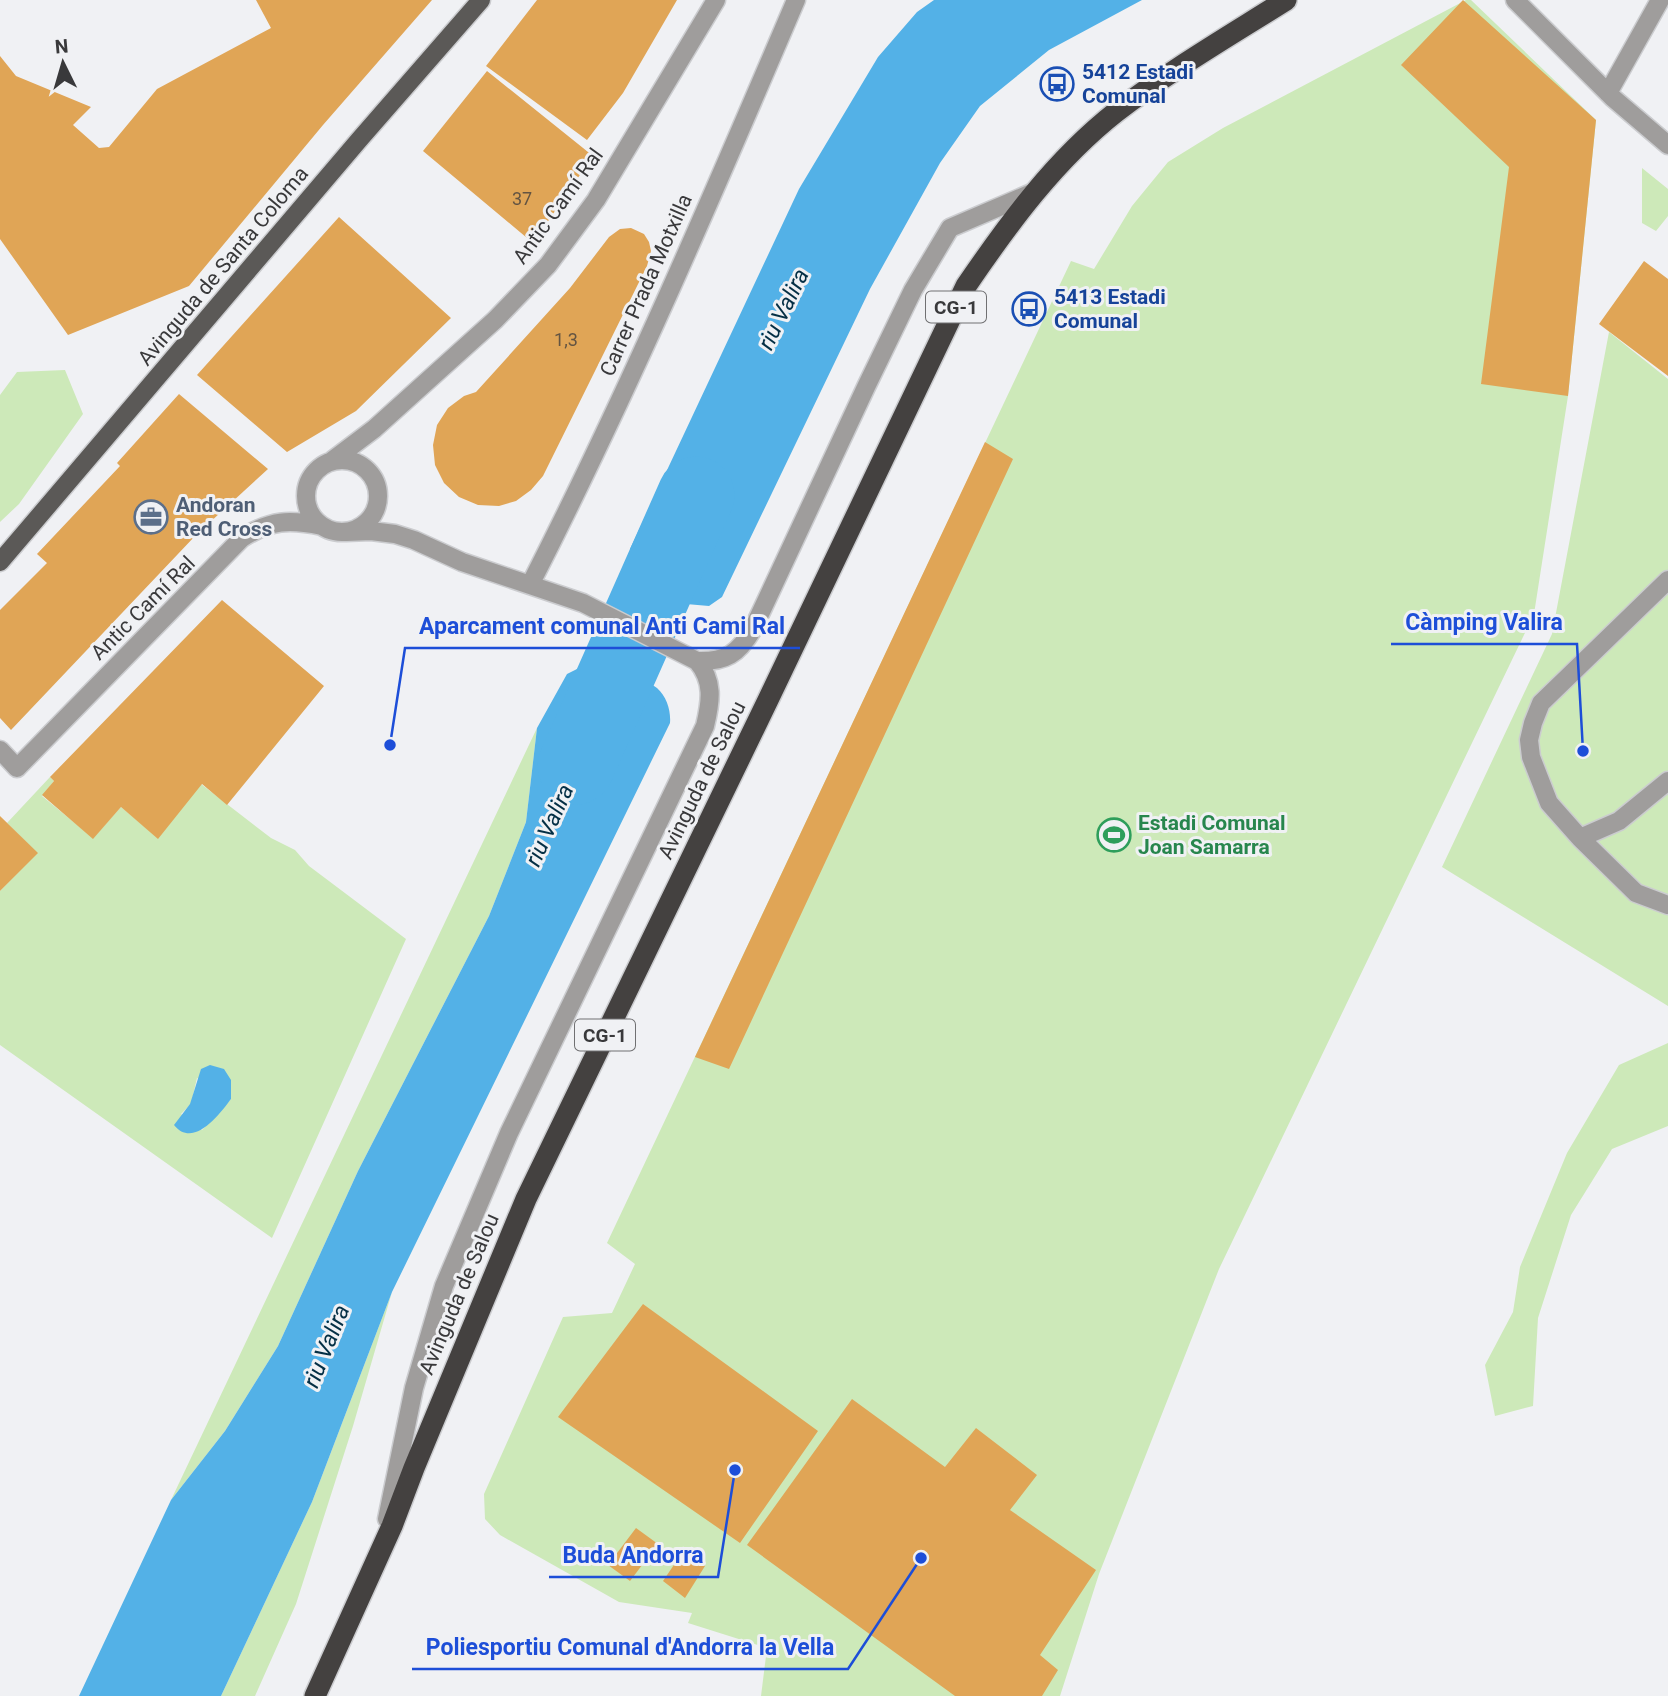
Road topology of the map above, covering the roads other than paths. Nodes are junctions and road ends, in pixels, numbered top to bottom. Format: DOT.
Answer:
graph roads {
  1 [pos="481,0"];
  2 [pos="716,0"];
  3 [pos="796,0"];
  4 [pos="1286,0"];
  5 [pos="1516,0"];
  6 [pos="1660,0"];
  7 [pos="1608,93"];
  8 [pos="1667,143"];
  9 [pos="1034,192"];
  10 [pos="333,460"];
  11 [pos="321,526"];
  12 [pos="346,532"];
  13 [pos="0,562"];
  14 [pos="1668,580"];
  15 [pos="530,585"];
  16 [pos="697,661"];
  17 [pos="0,750"];
  18 [pos="1668,781"];
  19 [pos="1580,838"];
  20 [pos="1668,905"];
  21 [pos="381,1550"];
  22 [pos="315,1696"];
  1 -- 13 [label="main road, Avinguda de Santa Coloma"];
  2 -- 10 [label="street, Antic Camí Ral"];
  3 -- 15 [label="street, Carrer Prada Motxilla"];
  4 -- 9 [label="highway, Avinguda de Salou / CG-1"];
  5 -- 7 [label="street"];
  6 -- 7 [label="street"];
  7 -- 8 [label="street"];
  9 -- 16 [label="street"];
  9 -- 21 [label="highway, Avinguda de Salou / CG-1"];
  10 -- 11 [label="street"];
  10 -- 12 [label="street"];
  11 -- 12 [label="street"];
  11 -- 17 [label="street, Antic Camí Ral"];
  12 -- 15 [label="street"];
  14 -- 19 [label="street"];
  15 -- 16 [label="street"];
  16 -- 21 [label="street"];
  18 -- 19 [label="street"];
  19 -- 20 [label="street"];
  21 -- 22 [label="highway, Avinguda de Salou / CG-1"];
}
